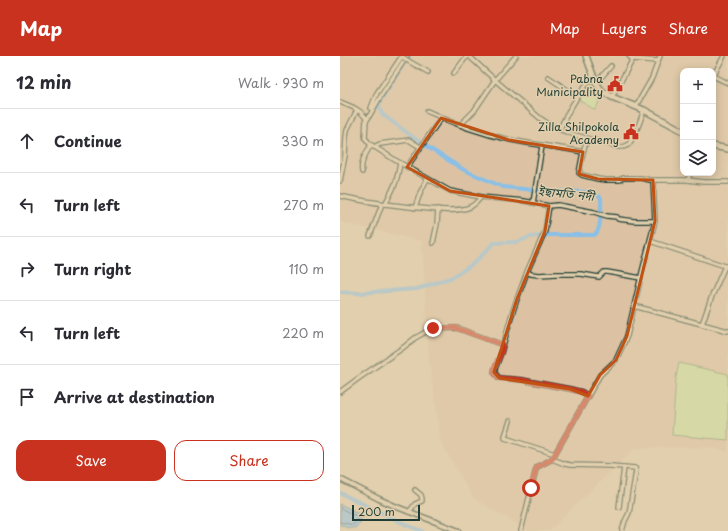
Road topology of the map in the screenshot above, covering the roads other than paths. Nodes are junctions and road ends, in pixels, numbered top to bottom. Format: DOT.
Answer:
graph roads {
  1 [pos="468,56"];
  2 [pos="516,56"];
  3 [pos="660,56"];
  4 [pos="723,56"];
  5 [pos="404,57"];
  6 [pos="588,57"];
  7 [pos="631,57"];
  8 [pos="658,61"];
  9 [pos="611,66"];
  10 [pos="716,70"];
  11 [pos="428,72"];
  12 [pos="454,73"];
  13 [pos="593,75"];
  14 [pos="548,77"];
  15 [pos="716,77"];
  16 [pos="495,80"];
  17 [pos="596,83"];
  18 [pos="728,83"];
  19 [pos="578,97"];
  20 [pos="612,97"];
  21 [pos="340,102"];
  22 [pos="636,106"];
  23 [pos="357,110"];
  24 [pos="644,110"];
  25 [pos="427,112"];
  26 [pos="441,118"];
  27 [pos="366,119"];
  28 [pos="460,125"];
  29 [pos="560,129"];
  30 [pos="680,129"];
  31 [pos="587,139"];
  32 [pos="372,146"];
  33 [pos="542,146"];
  34 [pos="420,147"];
  35 [pos="716,147"];
  36 [pos="728,149"];
  37 [pos="583,152"];
  38 [pos="400,163"];
  39 [pos="407,167"];
  40 [pos="362,172"];
  41 [pos="689,176"];
  42 [pos="428,179"];
  43 [pos="652,180"];
  44 [pos="688,180"];
  45 [pos="340,181"];
  46 [pos="728,182"];
  47 [pos="340,196"];
  48 [pos="481,197"];
  49 [pos="533,203"];
  50 [pos="383,204"];
  51 [pos="549,206"];
  52 [pos="415,208"];
  53 [pos="438,209"];
  54 [pos="655,221"];
  55 [pos="370,236"];
  56 [pos="650,242"];
  57 [pos="433,243"];
  58 [pos="726,267"];
  59 [pos="528,272"];
  60 [pos="641,278"];
  61 [pos="634,306"];
  62 [pos="702,324"];
  63 [pos="728,331"];
  64 [pos="503,345"];
  65 [pos="340,392"];
  66 [pos="588,396"];
  67 [pos="510,421"];
  68 [pos="555,454"];
  69 [pos="552,459"];
  70 [pos="624,467"];
  71 [pos="340,479"];
  72 [pos="415,490"];
  73 [pos="619,507"];
  74 [pos="409,512"];
  75 [pos="459,531"];
  76 [pos="521,531"];
  77 [pos="622,531"];
  1 -- 12 [label="street"];
  1 -- 16 [label="street"];
  2 -- 16 [label="street"];
  3 -- 8 [label="street"];
  4 -- 10 [label="street"];
  5 -- 11 [label="street, bridge"];
  5 -- 27 [label="street"];
  6 -- 13 [label="highway"];
  7 -- 8 [label="street"];
  7 -- 20 [label="street"];
  8 -- 22 [label="street"];
  9 -- 17 [label="street"];
  13 -- 17 [label="highway"];
  13 -- 19 [label="street"];
  14 -- 19 [label="street"];
  15 -- 18 [label="street"];
  16 -- 28 [label="street"];
  16 -- 29 [label="street"];
  17 -- 20 [label="highway"];
  19 -- 29 [label="street"];
  20 -- 22 [label="highway"];
  21 -- 23 [label="street"];
  22 -- 24 [label="highway"];
  23 -- 27 [label="street"];
  23 -- 45 [label="street"];
  24 -- 30 [label="highway"];
  24 -- 31 [label="street"];
  25 -- 26 [label="street"];
  26 -- 28 [label="street"];
  26 -- 34 [label="street"];
  27 -- 32 [label="street"];
  28 -- 33 [label="street"];
  29 -- 31 [label="street"];
  31 -- 37 [label="street"];
  32 -- 34 [label="street"];
  32 -- 38 [label="street"];
  32 -- 40 [label="street"];
  33 -- 37 [label="street"];
  33 -- 49 [label="street"];
  34 -- 39 [label="street"];
  35 -- 36 [label="highway"];
  37 -- 43 [label="street"];
  38 -- 39 [label="street"];
  38 -- 50 [label="street"];
  39 -- 42 [label="street"];
  41 -- 44 [label="street"];
  42 -- 48 [label="street"];
  42 -- 52 [label="street"];
  43 -- 44 [label="street"];
  43 -- 54 [label="street"];
  44 -- 46 [label="street"];
  47 -- 50 [label="street"];
  48 -- 49 [label="street"];
  48 -- 53 [label="street"];
  49 -- 51 [label="street"];
  50 -- 52 [label="street"];
  50 -- 55 [label="street"];
  51 -- 54 [label="street"];
  51 -- 59 [label="street"];
  52 -- 53 [label="street"];
  53 -- 57 [label="street"];
  54 -- 56 [label="street"];
  56 -- 58 [label="street"];
  56 -- 60 [label="street"];
  58 -- 62 [label="street"];
  59 -- 60 [label="street"];
  59 -- 64 [label="street"];
  60 -- 61 [label="street"];
  61 -- 62 [label="street"];
  61 -- 66 [label="street"];
  62 -- 63 [label="street"];
  64 -- 65 [label="street"];
  64 -- 66 [label="street"];
  66 -- 68 [label="street"];
  67 -- 68 [label="street"];
  68 -- 69 [label="street"];
  69 -- 70 [label="street"];
  69 -- 76 [label="street"];
  70 -- 73 [label="street"];
  70 -- 77 [label="street"];
  71 -- 74 [label="main road"];
  72 -- 74 [label="street"];
  74 -- 75 [label="main road"];
}
